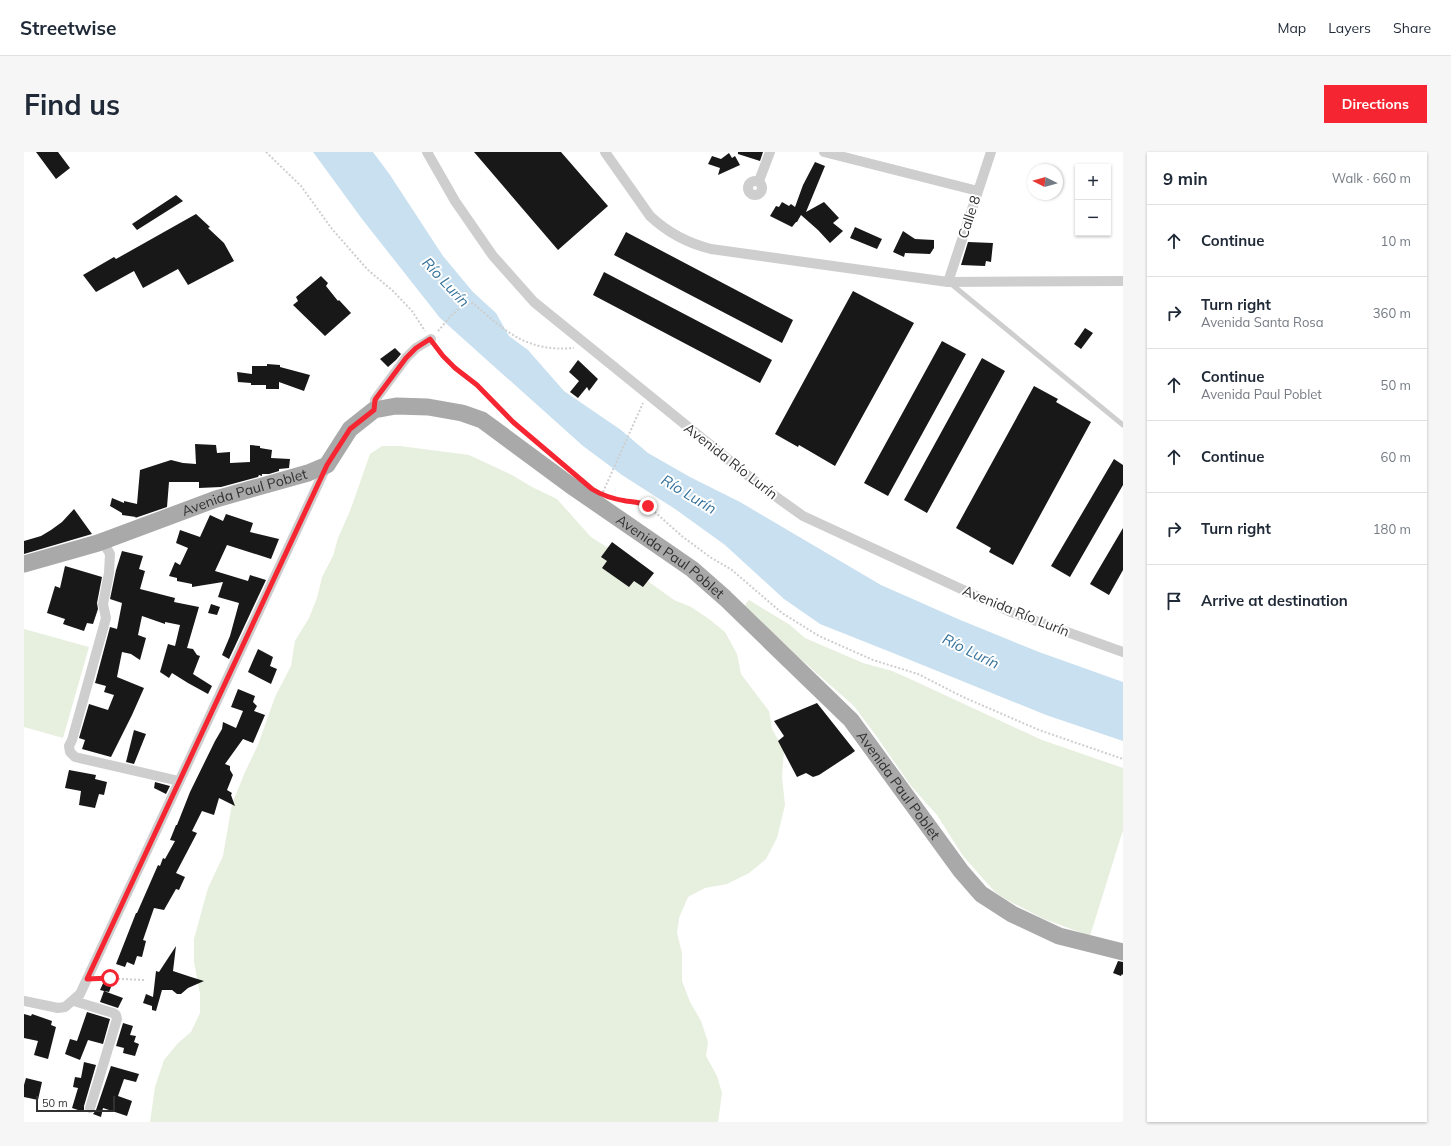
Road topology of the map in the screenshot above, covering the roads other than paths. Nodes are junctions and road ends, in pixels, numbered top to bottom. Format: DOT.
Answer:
graph roads {
  1 [pos="427,152"];
  2 [pos="606,152"];
  3 [pos="770,152"];
  4 [pos="824,152"];
  5 [pos="990,152"];
  6 [pos="759,181"];
  7 [pos="978,191"];
  8 [pos="1123,281"];
  9 [pos="948,282"];
  10 [pos="430,339"];
  11 [pos="374,410"];
  12 [pos="1123,425"];
  13 [pos="327,465"];
  14 [pos="98,543"];
  15 [pos="24,564"];
  16 [pos="1123,652"];
  17 [pos="179,781"];
  18 [pos="1123,952"];
  19 [pos="24,1001"];
  20 [pos="74,1001"];
  21 [pos="90,1108"];
  1 -- 16 [label="street, Avenida Río Lurín"];
  2 -- 9 [label="street"];
  3 -- 6 [label="street"];
  4 -- 7 [label="street"];
  5 -- 7 [label="street, Calle 8"];
  7 -- 9 [label="street, Calle 8"];
  8 -- 9 [label="street"];
  9 -- 12 [label="lane"];
  10 -- 11 [label="street"];
  11 -- 13 [label="main road, Avenida Paul Poblet"];
  11 -- 18 [label="main road, Avenida Paul Poblet"];
  13 -- 14 [label="main road, Avenida Paul Poblet"];
  13 -- 17 [label="street"];
  14 -- 15 [label="main road, Avenida Paul Poblet"];
  14 -- 17 [label="street"];
  17 -- 20 [label="street"];
  19 -- 20 [label="street"];
  20 -- 21 [label="street"];
}
